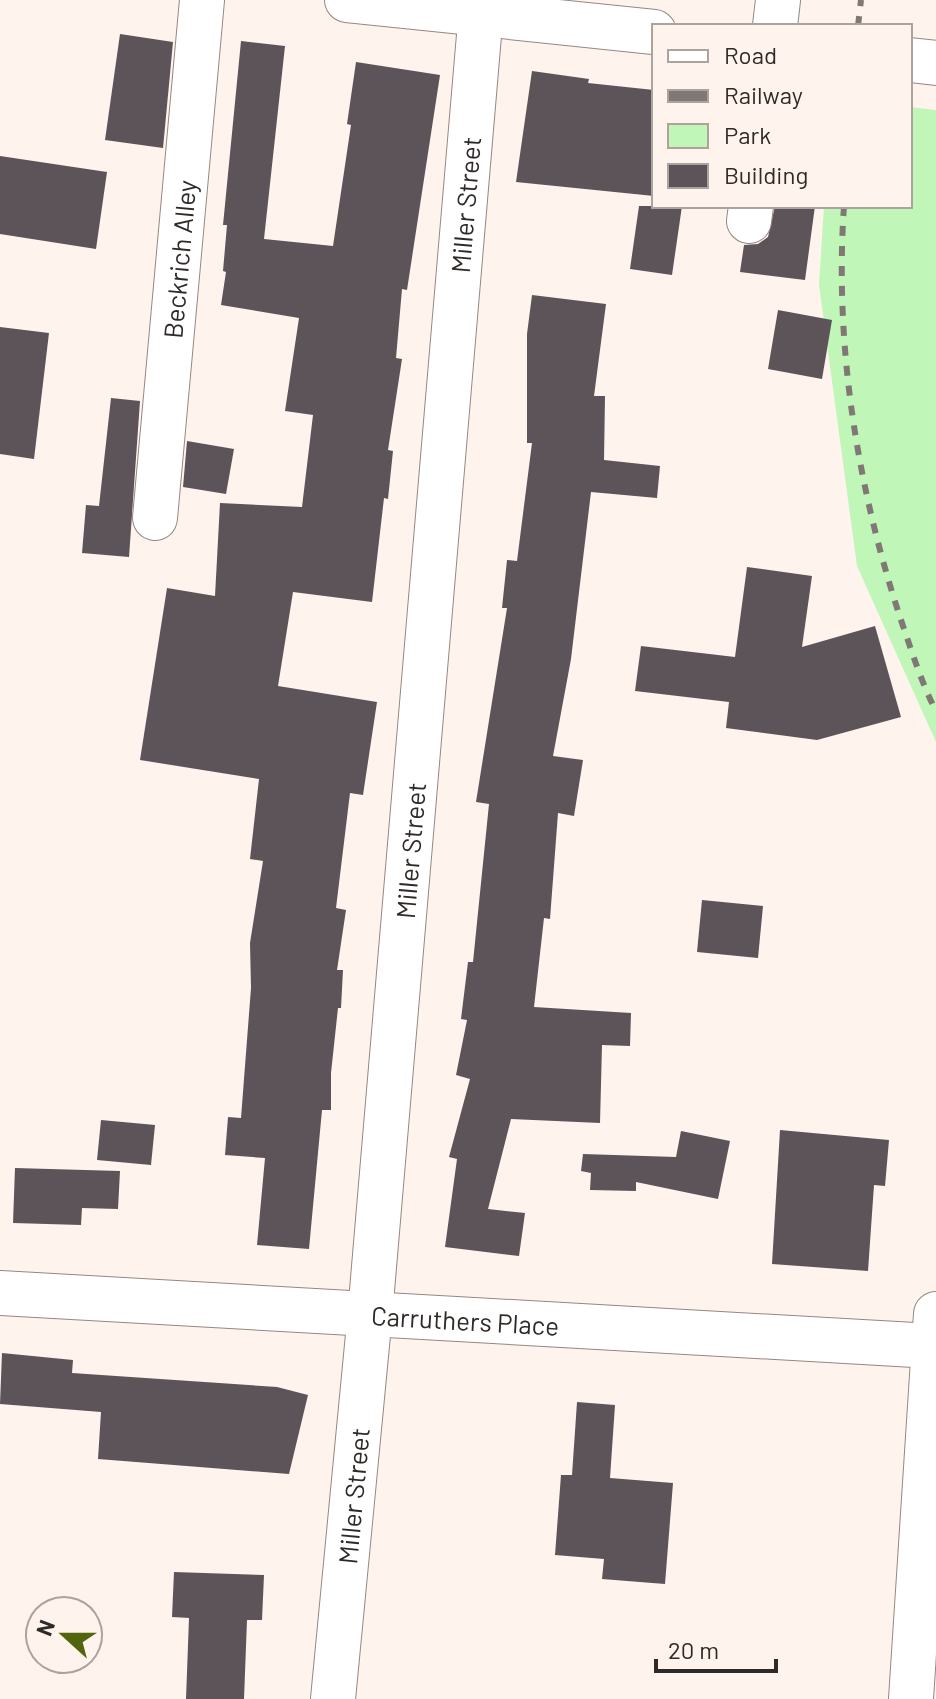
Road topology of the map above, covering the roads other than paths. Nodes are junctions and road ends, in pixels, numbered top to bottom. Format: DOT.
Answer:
graph roads {
  1 [pos="202,0"];
  2 [pos="347,0"];
  3 [pos="778,0"];
  4 [pos="482,7"];
  5 [pos="775,24"];
  6 [pos="652,32"];
  7 [pos="912,60"];
  8 [pos="936,63"];
  9 [pos="155,518"];
  10 [pos="0,1293"];
  11 [pos="370,1314"];
  12 [pos="934,1330"];
  13 [pos="333,1699"];
  14 [pos="911,1699"];
  1 -- 9 [label="street, Beckrich Alley"];
  2 -- 4 [label="street"];
  3 -- 5 [label="street"];
  4 -- 6 [label="street"];
  4 -- 11 [label="street, Miller Street"];
  7 -- 8 [label="street"];
  10 -- 11 [label="street, Carruthers Place"];
  11 -- 12 [label="street, Carruthers Place"];
  11 -- 13 [label="street, Miller Street"];
  12 -- 14 [label="street"];
}
